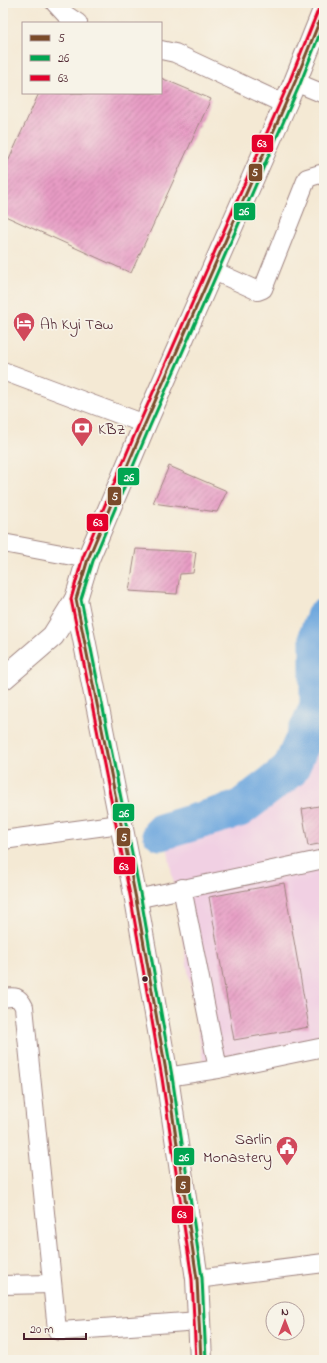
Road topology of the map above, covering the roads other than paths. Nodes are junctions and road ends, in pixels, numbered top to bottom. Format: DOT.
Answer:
graph roads {
  1 [pos="55,3"];
  2 [pos="324,10"];
  3 [pos="76,22"];
  4 [pos="162,50"];
  5 [pos="295,82"];
  6 [pos="324,94"];
  7 [pos="284,104"];
  8 [pos="324,176"];
  9 [pos="212,270"];
  10 [pos="3,371"];
  11 [pos="146,424"];
  12 [pos="3,543"];
  13 [pos="88,559"];
  14 [pos="76,598"];
  15 [pos="3,679"];
  16 [pos="120,824"];
  17 [pos="3,840"];
  18 [pos="324,859"];
  19 [pos="182,888"];
  20 [pos="136,899"];
  21 [pos="3,998"];
  22 [pos="324,1047"];
  23 [pos="218,1069"];
  24 [pos="167,1077"];
  25 [pos="324,1263"];
  26 [pos="197,1280"];
  27 [pos="52,1284"];
  28 [pos="3,1285"];
  29 [pos="199,1321"];
  30 [pos="201,1360"];
  1 -- 3 [label="street"];
  2 -- 5 [label="main road"];
  4 -- 7 [label="street"];
  5 -- 6 [label="street"];
  5 -- 7 [label="main road"];
  7 -- 9 [label="main road"];
  8 -- 9 [label="street"];
  9 -- 11 [label="main road"];
  10 -- 11 [label="street"];
  11 -- 13 [label="main road"];
  12 -- 13 [label="street"];
  13 -- 14 [label="main road"];
  14 -- 15 [label="main road"];
  14 -- 16 [label="main road"];
  16 -- 17 [label="street"];
  16 -- 20 [label="main road"];
  18 -- 19 [label="street"];
  19 -- 20 [label="street"];
  19 -- 23 [label="street"];
  20 -- 24 [label="main road"];
  21 -- 27 [label="street"];
  22 -- 23 [label="street"];
  23 -- 24 [label="street"];
  24 -- 26 [label="main road"];
  25 -- 26 [label="street"];
  26 -- 29 [label="main road"];
  27 -- 28 [label="street"];
  27 -- 29 [label="street"];
  29 -- 30 [label="main road"];
}
